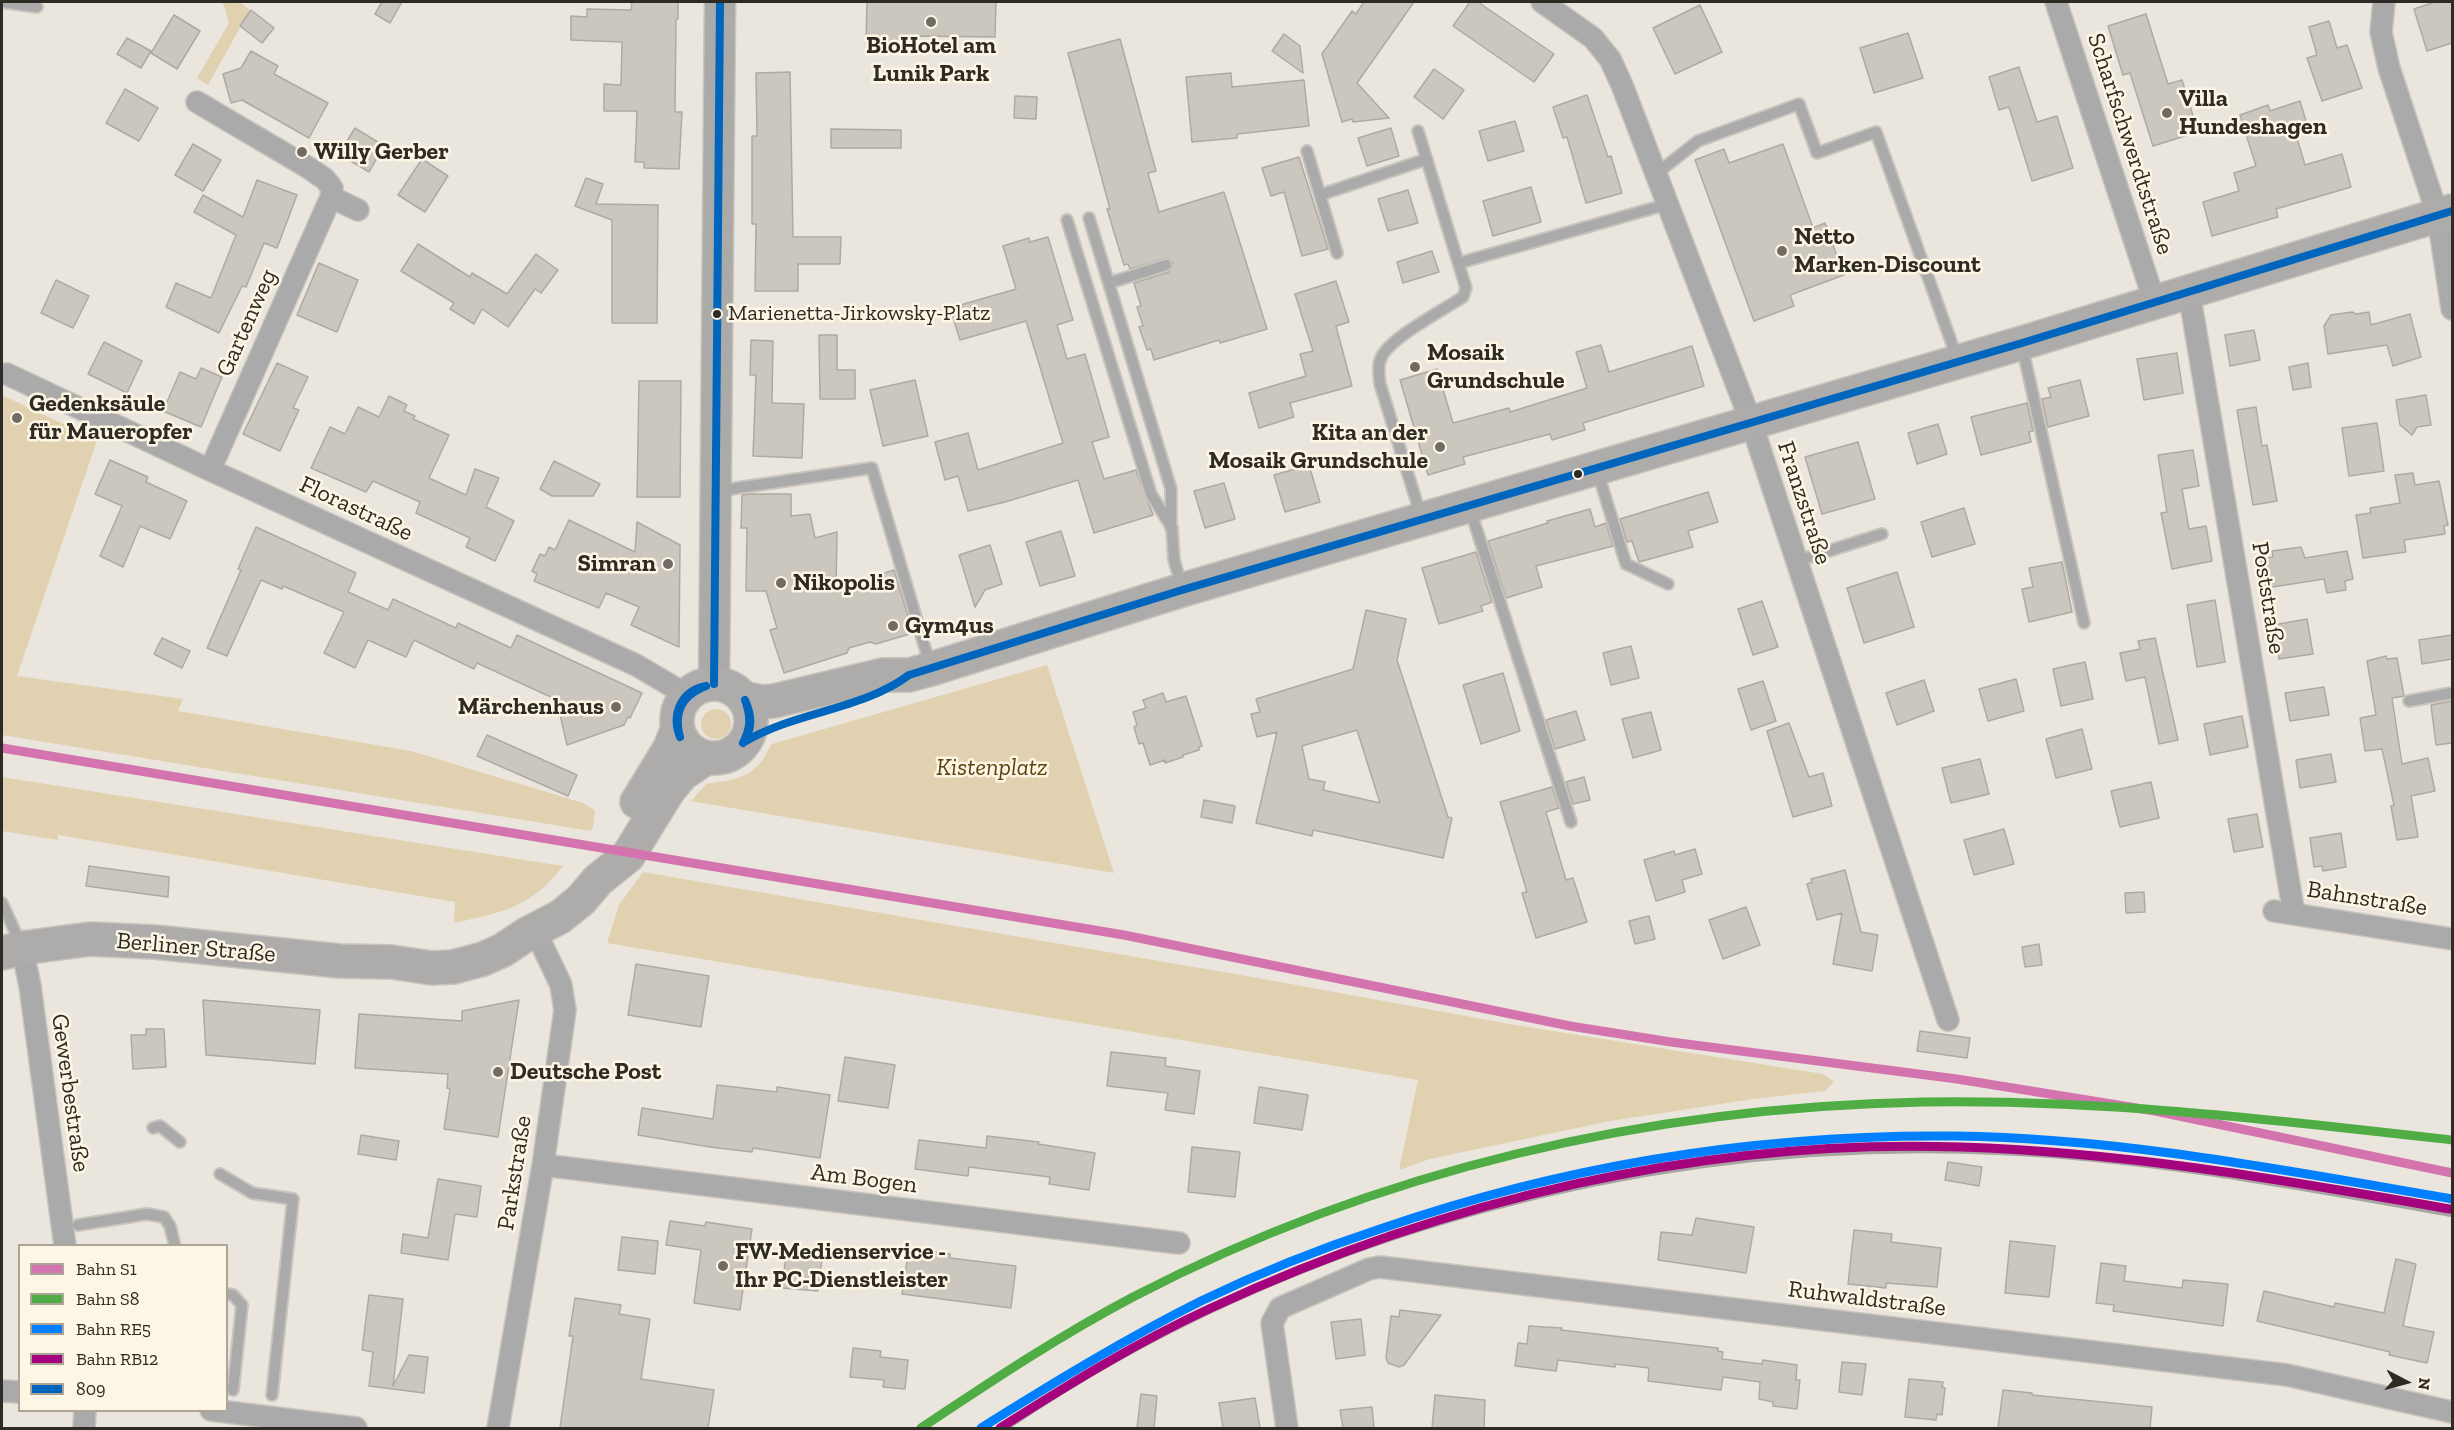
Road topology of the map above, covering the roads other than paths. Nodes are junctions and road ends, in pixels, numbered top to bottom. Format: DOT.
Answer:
graph roads {
  1 [pos="2,2"];
  2 [pos="720,2"];
  3 [pos="1542,2"];
  4 [pos="2056,2"];
  5 [pos="2384,2"];
  6 [pos="37,7"];
  7 [pos="197,102"];
  8 [pos="1418,131"];
  9 [pos="1307,151"];
  10 [pos="1427,159"];
  11 [pos="1656,174"];
  12 [pos="1320,195"];
  13 [pos="331,197"];
  14 [pos="1668,204"];
  15 [pos="358,210"];
  16 [pos="2445,213"];
  17 [pos="1089,218"];
  18 [pos="1067,220"];
  19 [pos="1337,253"];
  20 [pos="1459,263"];
  21 [pos="1166,265"];
  22 [pos="1109,283"];
  23 [pos="2189,292"];
  24 [pos="2155,303"];
  25 [pos="2452,309"];
  26 [pos="2022,343"];
  27 [pos="1958,361"];
  28 [pos="4,372"];
  29 [pos="1751,423"];
  30 [pos="1596,467"];
  31 [pos="210,470"];
  32 [pos="716,491"];
  33 [pos="1469,506"];
  34 [pos="1422,519"];
  35 [pos="1172,528"];
  36 [pos="1882,534"];
  37 [pos="1797,561"];
  38 [pos="1668,584"];
  39 [pos="1182,590"];
  40 [pos="2084,622"];
  41 [pos="920,672"];
  42 [pos="700,689"];
  43 [pos="2452,693"];
  44 [pos="744,698"];
  45 [pos="2409,701"];
  46 [pos="677,730"];
  47 [pos="746,741"];
  48 [pos="706,758"];
  49 [pos="1571,822"];
  50 [pos="598,880"];
  51 [pos="2,903"];
  52 [pos="2284,912"];
  53 [pos="531,932"];
  54 [pos="2452,939"];
  55 [pos="12,951"];
  56 [pos="1948,1020"];
  57 [pos="153,1128"];
  58 [pos="180,1142"];
  59 [pos="543,1165"];
  60 [pos="220,1174"];
  61 [pos="78,1225"];
  62 [pos="1179,1243"];
  63 [pos="65,1244"];
  64 [pos="176,1244"];
  65 [pos="228,1294"];
  66 [pos="233,1390"];
  67 [pos="2,1391"];
  68 [pos="18,1392"];
  69 [pos="272,1395"];
  70 [pos="85,1412"];
  71 [pos="227,1412"];
  72 [pos="2452,1412"];
  73 [pos="84,1428"];
  74 [pos="356,1428"];
  75 [pos="498,1428"];
  76 [pos="1287,1428"];
  1 -- 6 [label="lane"];
  2 -- 32 [label="main road"];
  3 -- 11 [label="street, Franzstraße"];
  4 -- 24 [label="street, Scharfschwerdtstraße"];
  5 -- 16 [label="street"];
  7 -- 13 [label="street"];
  8 -- 10 [label="lane"];
  9 -- 12 [label="lane"];
  10 -- 12 [label="lane"];
  10 -- 20 [label="lane"];
  11 -- 14 [label="street, Franzstraße"];
  11 -- 27 [label="lane"];
  12 -- 19 [label="lane"];
  13 -- 15 [label="street"];
  13 -- 31 [label="street, Gartenweg"];
  14 -- 20 [label="lane"];
  14 -- 29 [label="street, Franzstraße"];
  16 -- 23 [label="main road"];
  16 -- 25 [label="street"];
  17 -- 22 [label="lane"];
  18 -- 35 [label="lane"];
  20 -- 34 [label="lane"];
  21 -- 22 [label="lane"];
  22 -- 35 [label="lane"];
  23 -- 24 [label="main road"];
  23 -- 52 [label="street, Poststraße"];
  24 -- 26 [label="main road"];
  26 -- 27 [label="main road"];
  26 -- 40 [label="lane"];
  27 -- 29 [label="main road"];
  28 -- 31 [label="street, Florastraße"];
  29 -- 30 [label="main road"];
  29 -- 37 [label="street, Franzstraße"];
  30 -- 33 [label="main road"];
  30 -- 38 [label="lane"];
  31 -- 42 [label="street, Florastraße"];
  32 -- 41 [label="lane"];
  32 -- 42 [label="main road"];
  33 -- 34 [label="main road"];
  33 -- 49 [label="lane"];
  34 -- 39 [label="main road"];
  35 -- 39 [label="lane"];
  36 -- 37 [label="lane"];
  37 -- 56 [label="street, Franzstraße"];
  39 -- 41 [label="main road"];
  41 -- 44 [label="main road"];
  41 -- 47 [label="main road"];
  42 -- 44 [label="main road"];
  42 -- 46 [label="main road"];
  43 -- 45 [label="lane"];
  44 -- 47 [label="main road"];
  46 -- 48 [label="main road"];
  46 -- 50 [label="main road, Berliner Straße"];
  47 -- 48 [label="main road"];
  48 -- 50 [label="main road, Berliner Straße"];
  50 -- 53 [label="main road, Berliner Straße"];
  51 -- 55 [label="lane"];
  52 -- 54 [label="street, Bahnstraße"];
  53 -- 55 [label="main road, Berliner Straße"];
  53 -- 59 [label="street, Parkstraße"];
  55 -- 63 [label="street, Gewerbestraße"];
  57 -- 58 [label="lane"];
  59 -- 62 [label="street, Am Bogen"];
  59 -- 75 [label="street, Parkstraße"];
  60 -- 69 [label="lane"];
  61 -- 64 [label="lane"];
  65 -- 66 [label="lane"];
  67 -- 68 [label="street"];
  70 -- 73 [label="street"];
  71 -- 74 [label="street"];
  72 -- 76 [label="street, Ruhwaldstraße"];
}
